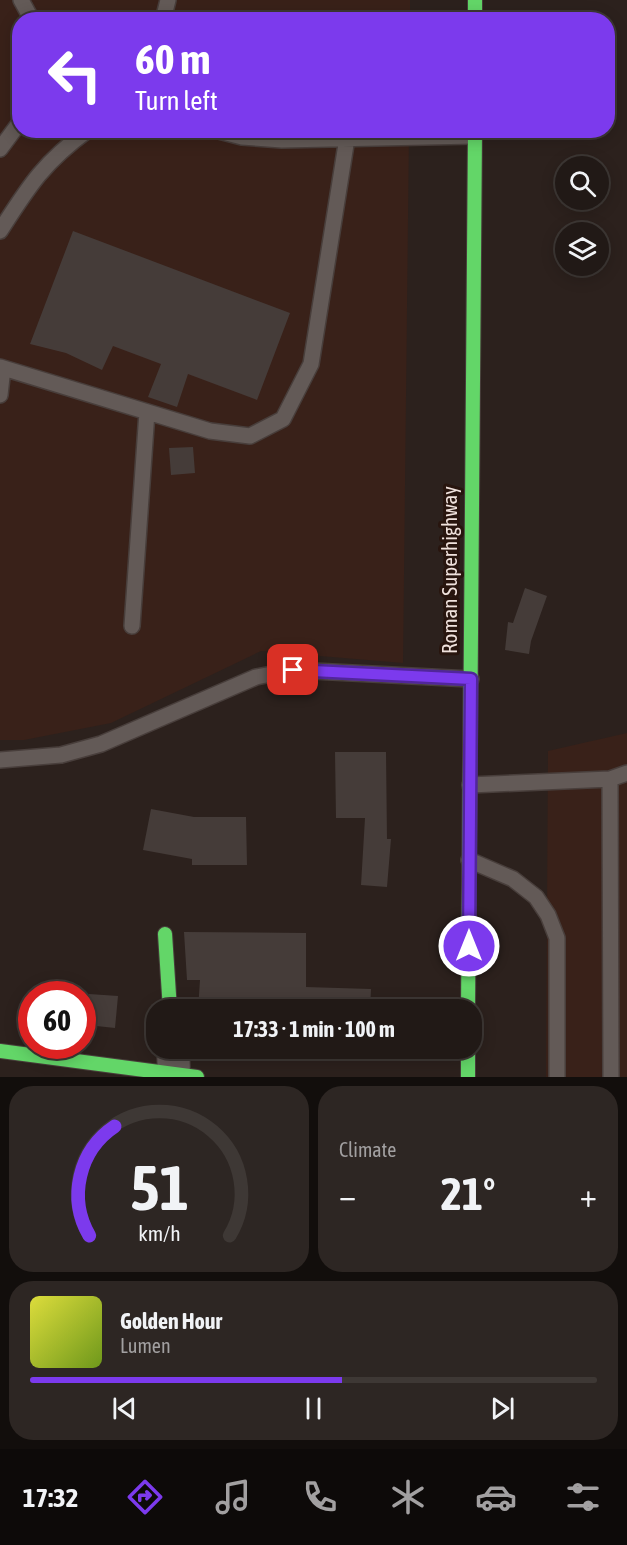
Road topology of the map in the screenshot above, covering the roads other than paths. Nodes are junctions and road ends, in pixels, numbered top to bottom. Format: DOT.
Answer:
graph roads {
  1 [pos="12,133"];
  2 [pos="78,138"];
  3 [pos="255,138"];
  4 [pos="347,138"];
  5 [pos="475,138"];
  6 [pos="0,149"];
  7 [pos="0,231"];
  8 [pos="2,367"];
  9 [pos="0,395"];
  10 [pos="147,412"];
  11 [pos="132,626"];
  12 [pos="471,679"];
  13 [pos="0,760"];
  14 [pos="627,773"];
  15 [pos="610,779"];
  16 [pos="470,785"];
  17 [pos="469,860"];
  18 [pos="165,934"];
  19 [pos="169,999"];
  20 [pos="468,999"];
  21 [pos="0,1051"];
  22 [pos="468,1059"];
  23 [pos="181,1066"];
  24 [pos="87,1070"];
  25 [pos="468,1077"];
  26 [pos="558,1077"];
  27 [pos="612,1077"];
  1 -- 6 [label="lane"];
  2 -- 7 [label="lane"];
  3 -- 4 [label="lane"];
  4 -- 10 [label="lane"];
  5 -- 12 [label="main road, Roman Superhighway"];
  8 -- 9 [label="lane"];
  8 -- 10 [label="lane"];
  10 -- 11 [label="lane"];
  12 -- 13 [label="lane"];
  12 -- 16 [label="main road, Roman Superhighway"];
  14 -- 15 [label="lane"];
  15 -- 16 [label="lane"];
  15 -- 27 [label="lane"];
  16 -- 17 [label="main road, Roman Superhighway"];
  17 -- 20 [label="main road, Roman Superhighway"];
  17 -- 26 [label="lane"];
  18 -- 19 [label="main road"];
  21 -- 24 [label="main road"];
  22 -- 25 [label="main road"];
  23 -- 24 [label="main road"];
}
